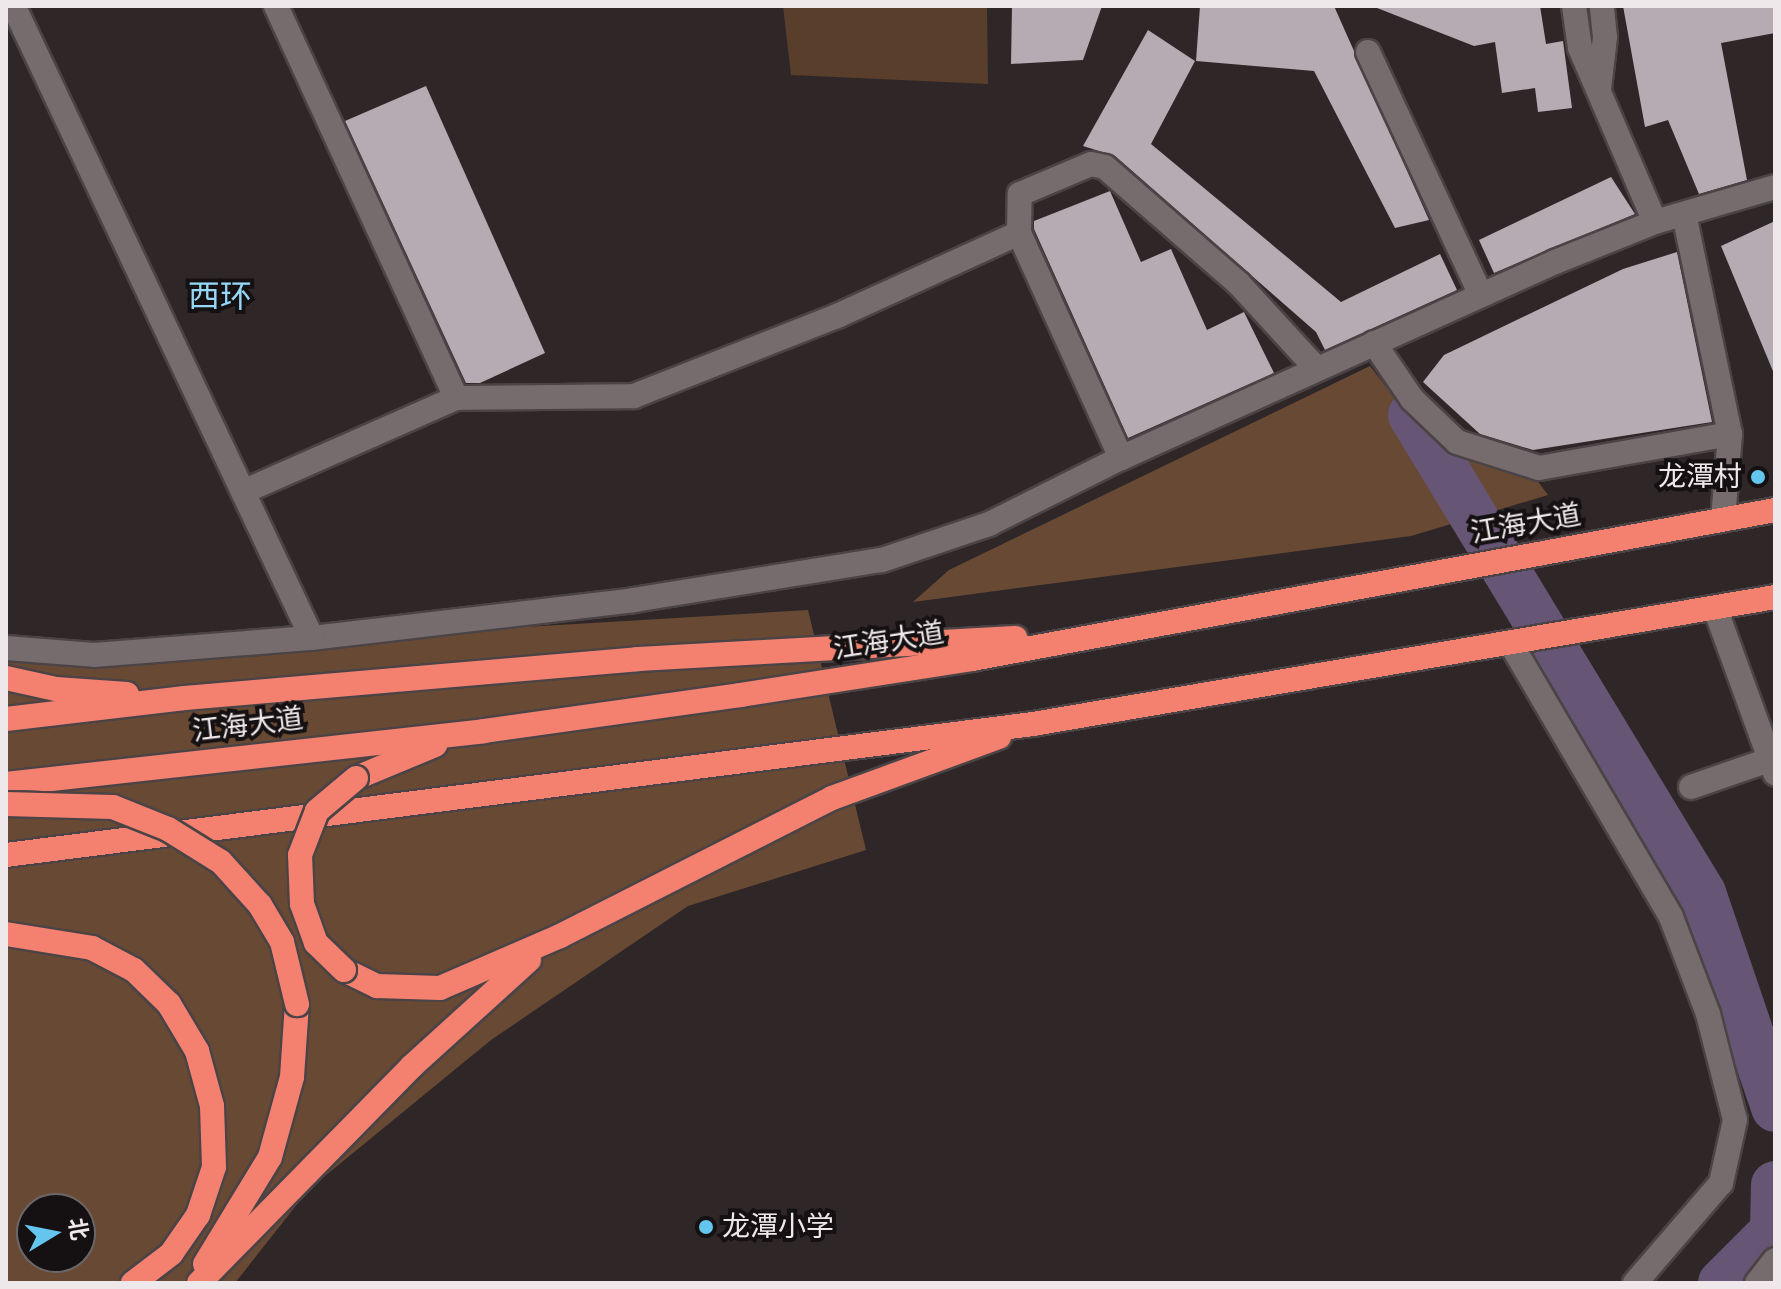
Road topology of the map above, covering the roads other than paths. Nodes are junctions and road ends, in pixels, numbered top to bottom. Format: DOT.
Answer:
graph roads {
  1 [pos="16,6"];
  2 [pos="276,6"];
  3 [pos="1574,6"];
  4 [pos="1602,6"];
  5 [pos="6,9"];
  6 [pos="1368,52"];
  7 [pos="1599,96"];
  8 [pos="1775,187"];
  9 [pos="1684,214"];
  10 [pos="1655,222"];
  11 [pos="1019,233"];
  12 [pos="1480,293"];
  13 [pos="1374,343"];
  14 [pos="1317,369"];
  15 [pos="456,398"];
  16 [pos="1730,434"];
  17 [pos="1121,458"];
  18 [pos="243,492"];
  19 [pos="1775,510"];
  20 [pos="1723,519"];
  21 [pos="1775,597"];
  22 [pos="1715,608"];
  23 [pos="1101,633"];
  24 [pos="312,638"];
  25 [pos="1511,644"];
  26 [pos="6,648"];
  27 [pos="6,678"];
  28 [pos="185,698"];
  29 [pos="6,719"];
  30 [pos="1033,724"];
  31 [pos="484,731"];
  32 [pos="1772,766"];
  33 [pos="6,784"];
  34 [pos="1691,787"];
  35 [pos="6,804"];
  36 [pos="6,855"];
  37 [pos="6,934"];
  38 [pos="560,936"];
  39 [pos="1775,1260"];
  40 [pos="133,1283"];
  41 [pos="193,1283"];
  42 [pos="199,1283"];
  43 [pos="1635,1283"];
  44 [pos="1757,1283"];
  1 -- 5 [label="street"];
  1 -- 18 [label="street"];
  2 -- 15 [label="street"];
  3 -- 7 [label="street"];
  4 -- 7 [label="street"];
  6 -- 12 [label="street"];
  7 -- 10 [label="street"];
  8 -- 9 [label="street"];
  9 -- 10 [label="street"];
  9 -- 16 [label="street"];
  10 -- 12 [label="street"];
  11 -- 14 [label="street"];
  11 -- 15 [label="street"];
  11 -- 17 [label="street"];
  12 -- 13 [label="street"];
  13 -- 14 [label="street"];
  13 -- 16 [label="street"];
  14 -- 17 [label="street"];
  15 -- 18 [label="street"];
  16 -- 20 [label="street"];
  17 -- 24 [label="street"];
  18 -- 24 [label="street"];
  19 -- 20 [label="highway, 江海大道"];
  20 -- 23 [label="highway, 江海大道"];
  21 -- 22 [label="highway"];
  22 -- 25 [label="highway"];
  22 -- 32 [label="street"];
  23 -- 28 [label="highway"];
  23 -- 31 [label="highway, 江海大道"];
  24 -- 26 [label="street"];
  25 -- 30 [label="highway"];
  25 -- 43 [label="street"];
  27 -- 28 [label="highway"];
  28 -- 29 [label="highway"];
  30 -- 36 [label="highway"];
  30 -- 38 [label="highway"];
  31 -- 33 [label="highway, 江海大道"];
  31 -- 38 [label="highway, bridge"];
  32 -- 34 [label="street"];
  35 -- 41 [label="highway, bridge"];
  37 -- 40 [label="highway"];
  38 -- 42 [label="highway"];
  39 -- 44 [label="street"];
}
